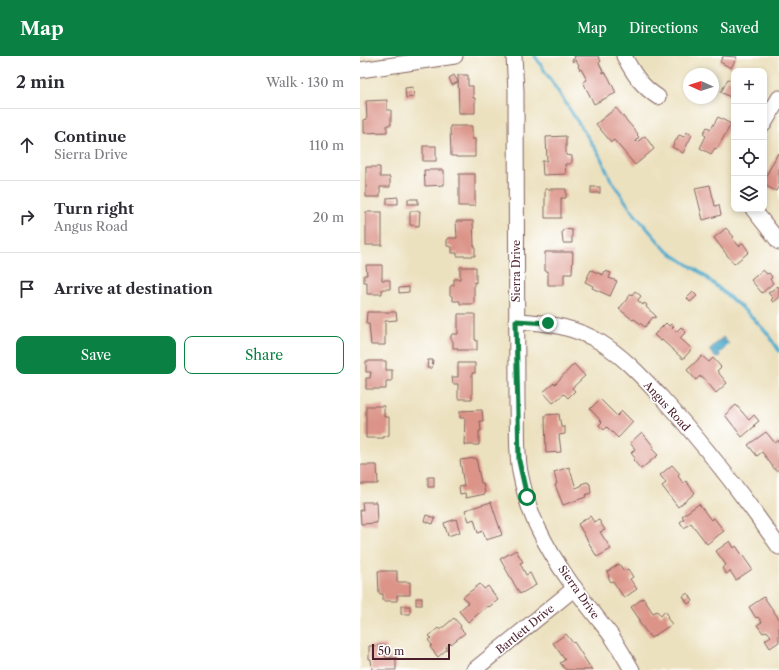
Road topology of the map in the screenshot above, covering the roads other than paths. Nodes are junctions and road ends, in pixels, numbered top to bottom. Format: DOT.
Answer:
graph roads {
  1 [pos="454,56"];
  2 [pos="514,56"];
  3 [pos="624,56"];
  4 [pos="360,70"];
  5 [pos="658,97"];
  6 [pos="779,98"];
  7 [pos="767,119"];
  8 [pos="755,212"];
  9 [pos="779,242"];
  10 [pos="516,321"];
  11 [pos="779,548"];
  12 [pos="575,588"];
  13 [pos="474,670"];
  14 [pos="632,670"];
  1 -- 4 [label="street"];
  2 -- 10 [label="street, Sierra Drive"];
  3 -- 5 [label="street"];
  6 -- 7 [label="street"];
  8 -- 9 [label="street"];
  10 -- 11 [label="street, Angus Road"];
  10 -- 12 [label="street, Sierra Drive"];
  12 -- 13 [label="street, Bartlett Drive"];
  12 -- 14 [label="street, Sierra Drive"];
}
